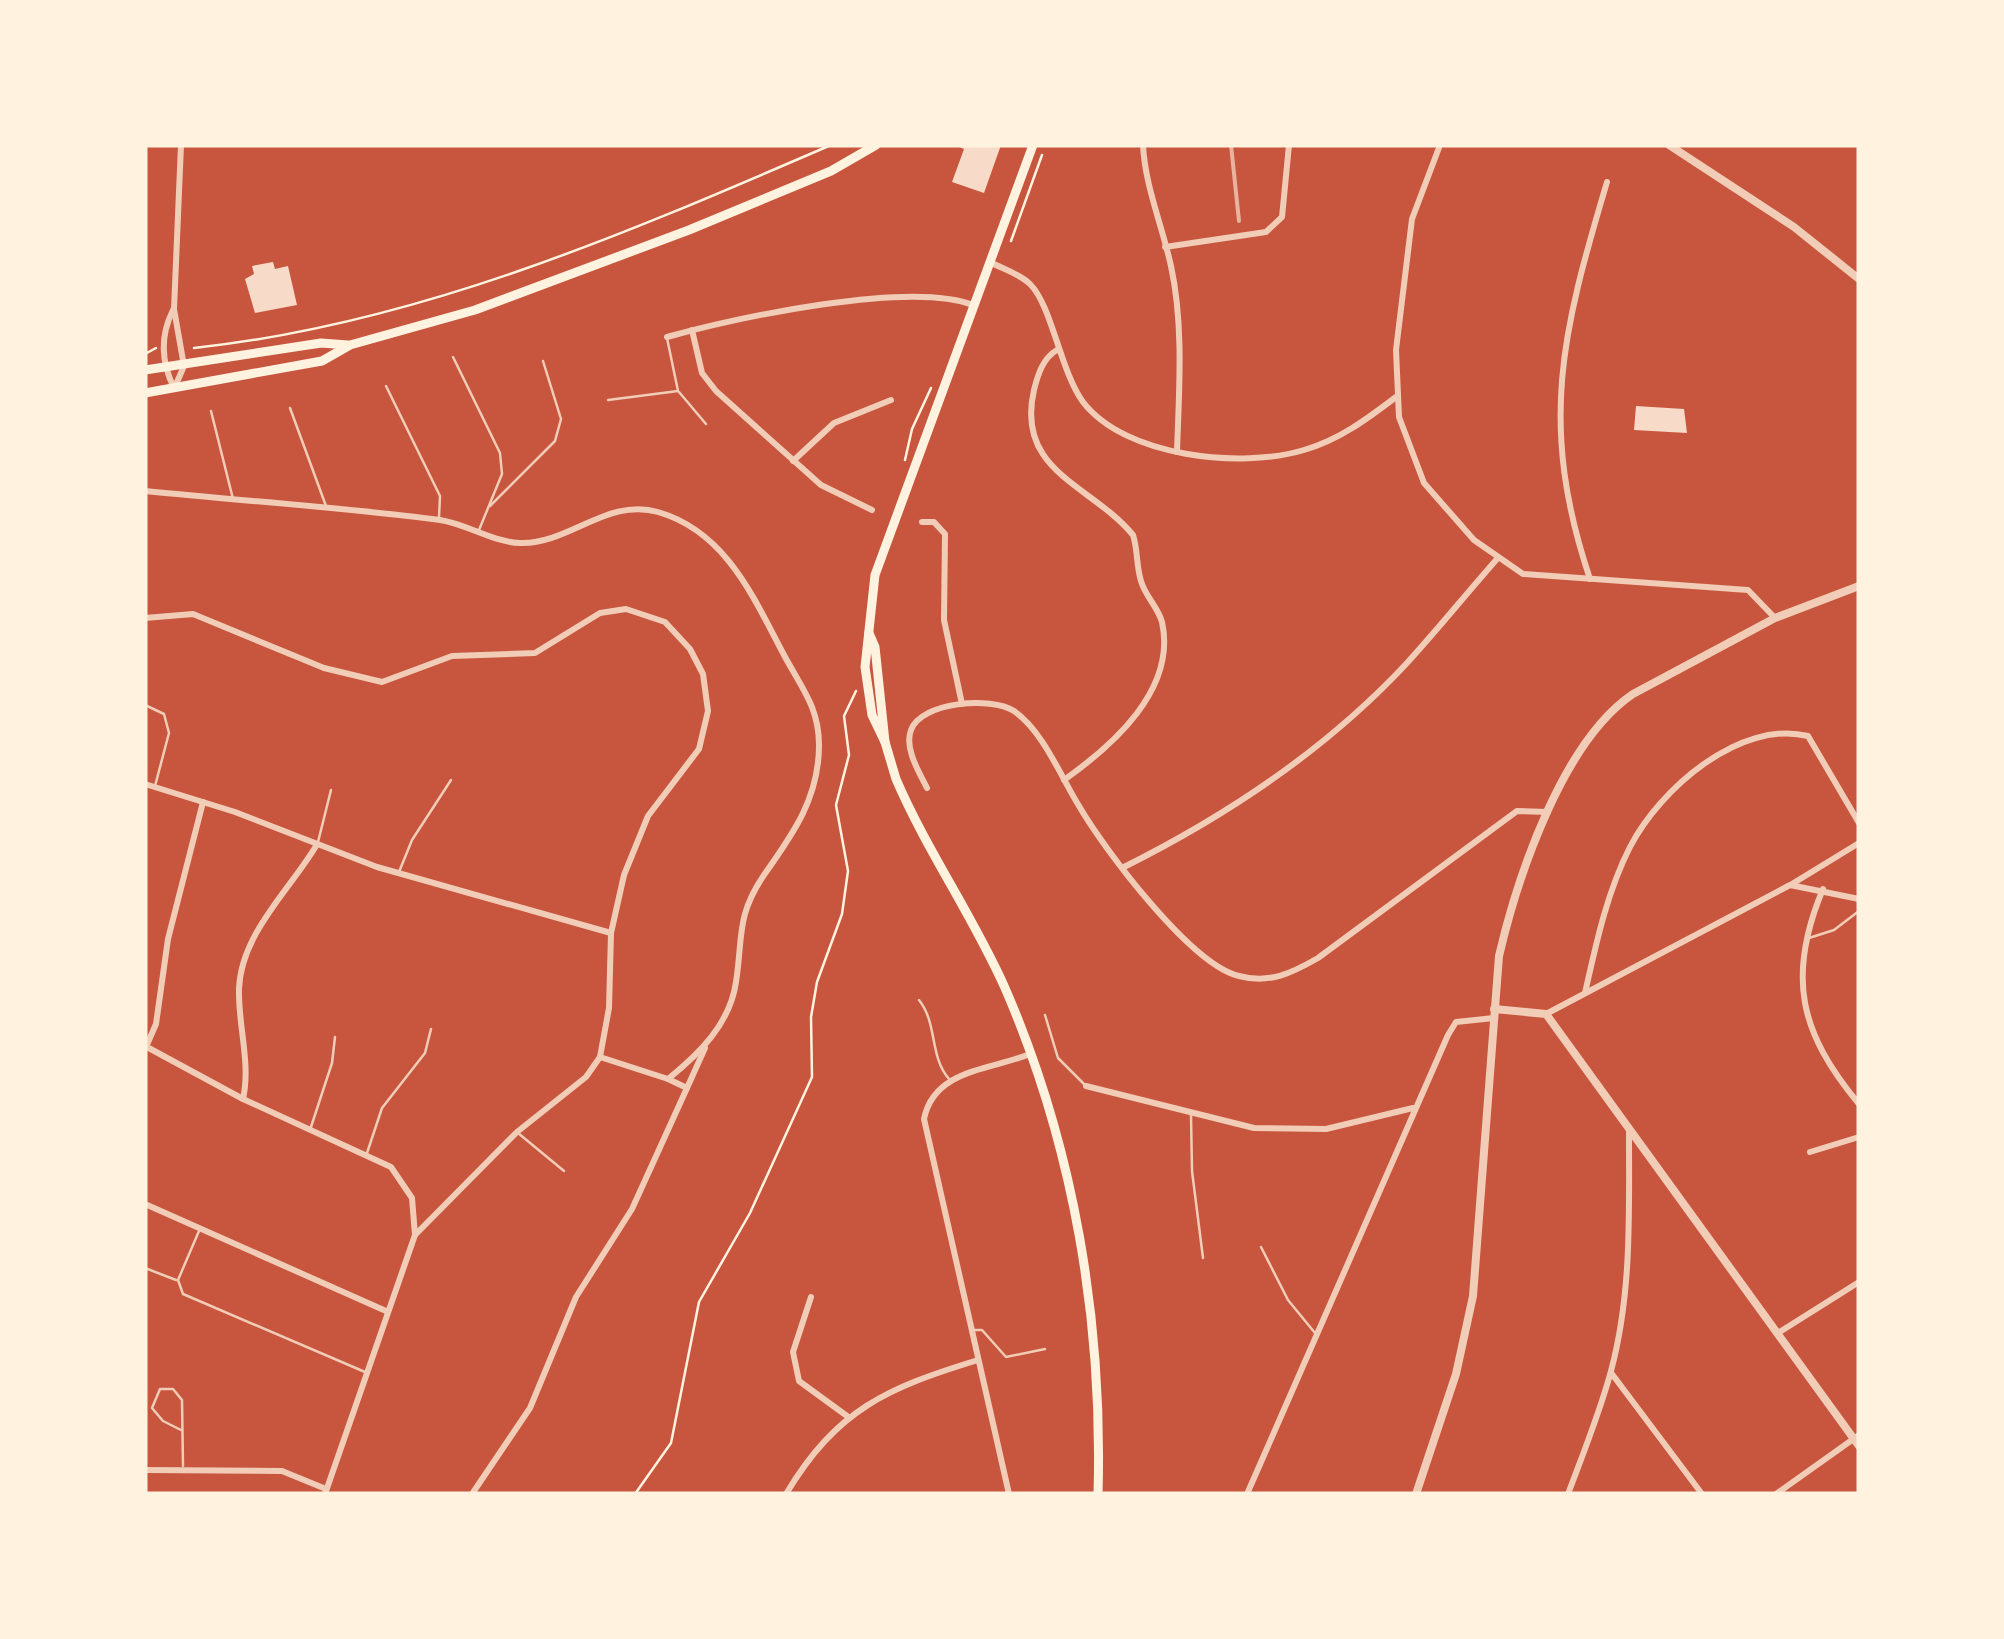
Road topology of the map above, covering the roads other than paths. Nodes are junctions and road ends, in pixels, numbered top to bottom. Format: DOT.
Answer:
graph roads {
  1 [pos="181,145"];
  2 [pos="876,145"];
  3 [pos="1033,145"];
  4 [pos="1142,145"];
  5 [pos="1289,145"];
  6 [pos="1440,145"];
  7 [pos="1669,145"];
  8 [pos="1608,182"];
  9 [pos="1166,247"];
  10 [pos="989,262"];
  11 [pos="1859,279"];
  12 [pos="973,304"];
  13 [pos="174,309"];
  14 [pos="692,330"];
  15 [pos="667,337"];
  16 [pos="350,345"];
  17 [pos="1057,350"];
  18 [pos="452,357"];
  19 [pos="542,360"];
  20 [pos="184,366"];
  21 [pos="164,368"];
  22 [pos="145,370"];
  23 [pos="386,386"];
  24 [pos="174,388"];
  25 [pos="678,391"];
  26 [pos="145,393"];
  27 [pos="1396,397"];
  28 [pos="608,400"];
  29 [pos="891,400"];
  30 [pos="290,408"];
  31 [pos="210,412"];
  32 [pos="706,424"];
  33 [pos="1176,452"];
  34 [pos="793,461"];
  35 [pos="145,491"];
  36 [pos="233,500"];
  37 [pos="326,508"];
  38 [pos="489,508"];
  39 [pos="872,510"];
  40 [pos="439,520"];
  41 [pos="922,522"];
  42 [pos="479,530"];
  43 [pos="1497,559"];
  44 [pos="1590,579"];
  45 [pos="1859,586"];
  46 [pos="145,618"];
  47 [pos="1775,618"];
  48 [pos="962,704"];
  49 [pos="145,705"];
  50 [pos="451,780"];
  51 [pos="1064,780"];
  52 [pos="145,784"];
  53 [pos="155,787"];
  54 [pos="927,788"];
  55 [pos="331,790"];
  56 [pos="202,802"];
  57 [pos="1550,812"];
  58 [pos="1859,822"];
  59 [pos="1859,844"];
  60 [pos="316,846"];
  61 [pos="1124,868"];
  62 [pos="398,873"];
  63 [pos="1790,885"];
  64 [pos="1823,889"];
  65 [pos="1859,899"];
  66 [pos="1859,911"];
  67 [pos="612,933"];
  68 [pos="1808,938"];
  69 [pos="1585,994"];
  70 [pos="918,1000"];
  71 [pos="1494,1013"];
  72 [pos="1546,1014"];
  73 [pos="1044,1015"];
  74 [pos="431,1028"];
  75 [pos="335,1036"];
  76 [pos="706,1045"];
  77 [pos="146,1046"];
  78 [pos="1030,1054"];
  79 [pos="600,1057"];
  80 [pos="668,1079"];
  81 [pos="950,1080"];
  82 [pos="1086,1086"];
  83 [pos="687,1088"];
  84 [pos="244,1099"];
  85 [pos="1859,1104"];
  86 [pos="1413,1108"];
  87 [pos="1191,1112"];
  88 [pos="310,1131"];
  89 [pos="517,1132"];
  90 [pos="1629,1133"];
  91 [pos="1859,1137"];
  92 [pos="1810,1152"];
  93 [pos="367,1153"];
  94 [pos="564,1171"];
  95 [pos="145,1204"];
  96 [pos="200,1230"];
  97 [pos="415,1235"];
  98 [pos="1261,1247"];
  99 [pos="1203,1258"];
  100 [pos="145,1268"];
  101 [pos="178,1280"];
  102 [pos="1859,1282"];
  103 [pos="811,1297"];
  104 [pos="386,1310"];
  105 [pos="972,1330"];
  106 [pos="1316,1334"];
  107 [pos="1778,1334"];
  108 [pos="1044,1350"];
  109 [pos="978,1360"];
  110 [pos="365,1372"];
  111 [pos="1611,1373"];
  112 [pos="846,1416"];
  113 [pos="181,1430"];
  114 [pos="1857,1440"];
  115 [pos="145,1470"];
  116 [pos="183,1473"];
  117 [pos="325,1492"];
  118 [pos="472,1494"];
  119 [pos="786,1494"];
  120 [pos="1008,1494"];
  121 [pos="1098,1494"];
  122 [pos="1247,1494"];
  123 [pos="1416,1494"];
  124 [pos="1568,1494"];
  125 [pos="1702,1494"];
  126 [pos="1776,1494"];
  1 -- 13 [label="street"];
  2 -- 16 [label="main road"];
  3 -- 10 [label="main road"];
  4 -- 9 [label="street"];
  5 -- 9 [label="street"];
  6 -- 27 [label="street"];
  7 -- 11 [label="street"];
  8 -- 44 [label="street"];
  9 -- 33 [label="street"];
  10 -- 12 [label="main road"];
  10 -- 17 [label="street"];
  12 -- 14 [label="street"];
  12 -- 78 [label="main road"];
  13 -- 20 [label="street"];
  13 -- 21 [label="street"];
  14 -- 15 [label="street"];
  14 -- 34 [label="street"];
  15 -- 25 [label="lane"];
  16 -- 20 [label="main road"];
  16 -- 24 [label="main road"];
  17 -- 33 [label="street"];
  17 -- 51 [label="street"];
  18 -- 38 [label="lane"];
  19 -- 38 [label="lane"];
  20 -- 21 [label="main road"];
  20 -- 24 [label="street"];
  21 -- 22 [label="main road"];
  21 -- 24 [label="street"];
  23 -- 40 [label="lane"];
  24 -- 26 [label="main road"];
  25 -- 28 [label="lane"];
  25 -- 32 [label="lane"];
  27 -- 33 [label="street"];
  27 -- 43 [label="street"];
  29 -- 34 [label="street"];
  30 -- 37 [label="lane"];
  31 -- 36 [label="lane"];
  34 -- 39 [label="street"];
  35 -- 36 [label="street"];
  36 -- 37 [label="street"];
  37 -- 40 [label="street"];
  38 -- 42 [label="lane"];
  40 -- 42 [label="street"];
  41 -- 48 [label="street"];
  42 -- 76 [label="street"];
  43 -- 44 [label="street"];
  43 -- 61 [label="street"];
  44 -- 47 [label="street"];
  45 -- 47 [label="street"];
  46 -- 67 [label="street"];
  47 -- 57 [label="street"];
  48 -- 51 [label="street"];
  48 -- 54 [label="street"];
  49 -- 53 [label="lane"];
  50 -- 62 [label="lane"];
  51 -- 61 [label="street"];
  52 -- 53 [label="street"];
  53 -- 56 [label="street"];
  55 -- 60 [label="lane"];
  56 -- 60 [label="street"];
  56 -- 77 [label="street"];
  57 -- 61 [label="street"];
  57 -- 71 [label="street"];
  58 -- 69 [label="street"];
  59 -- 63 [label="street"];
  60 -- 62 [label="street"];
  60 -- 84 [label="street"];
  62 -- 67 [label="street"];
  63 -- 64 [label="street"];
  63 -- 69 [label="street"];
  64 -- 65 [label="street"];
  64 -- 68 [label="street"];
  66 -- 68 [label="lane"];
  67 -- 79 [label="street"];
  68 -- 85 [label="street"];
  69 -- 72 [label="street"];
  70 -- 81 [label="lane"];
  71 -- 72 [label="street"];
  71 -- 86 [label="street"];
  71 -- 123 [label="street"];
  72 -- 90 [label="street"];
  73 -- 82 [label="lane"];
  74 -- 93 [label="lane"];
  75 -- 88 [label="lane"];
  76 -- 80 [label="street"];
  76 -- 83 [label="street"];
  77 -- 84 [label="street"];
  78 -- 81 [label="street"];
  78 -- 121 [label="main road"];
  79 -- 80 [label="street"];
  79 -- 89 [label="street"];
  80 -- 83 [label="street"];
  81 -- 105 [label="street"];
  82 -- 87 [label="street"];
  83 -- 118 [label="street"];
  84 -- 88 [label="street"];
  86 -- 87 [label="street"];
  86 -- 106 [label="street"];
  87 -- 99 [label="lane"];
  88 -- 93 [label="street"];
  89 -- 94 [label="lane"];
  89 -- 97 [label="street"];
  90 -- 107 [label="street"];
  90 -- 111 [label="street"];
  91 -- 92 [label="street"];
  93 -- 97 [label="street"];
  95 -- 96 [label="street"];
  96 -- 101 [label="lane"];
  96 -- 104 [label="street"];
  97 -- 104 [label="street"];
  98 -- 106 [label="lane"];
  100 -- 101 [label="lane"];
  101 -- 110 [label="lane"];
  102 -- 107 [label="street"];
  103 -- 112 [label="street"];
  104 -- 110 [label="street"];
  105 -- 108 [label="lane"];
  105 -- 109 [label="street"];
  106 -- 122 [label="street"];
  107 -- 114 [label="street"];
  109 -- 112 [label="street"];
  109 -- 120 [label="street"];
  110 -- 117 [label="street"];
  111 -- 124 [label="street"];
  111 -- 125 [label="street"];
  112 -- 119 [label="street"];
  113 -- 113 [label="lane"];
  113 -- 116 [label="lane"];
  114 -- 126 [label="street"];
  115 -- 116 [label="street"];
  116 -- 117 [label="street"];
}
